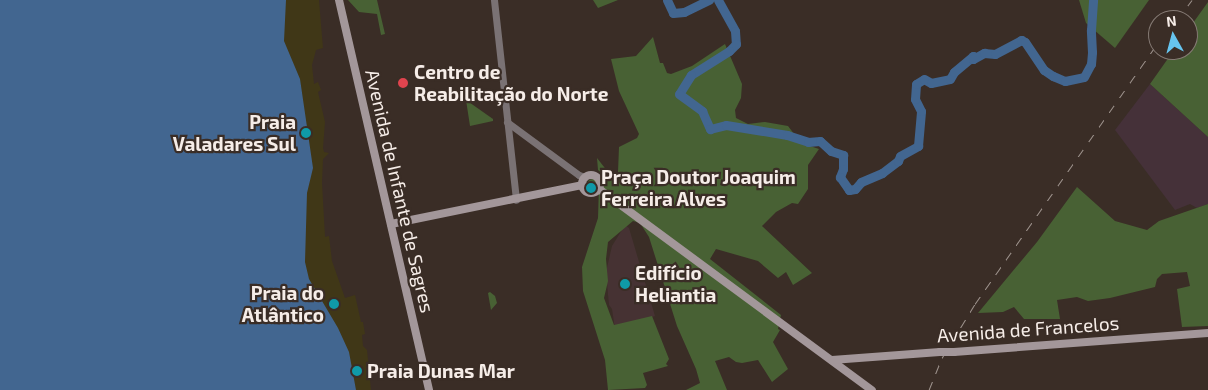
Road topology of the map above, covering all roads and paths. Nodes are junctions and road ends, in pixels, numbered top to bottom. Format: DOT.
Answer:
graph roads {
  1 [pos="339,0"];
  2 [pos="494,0"];
  3 [pos="507,122"];
  4 [pos="584,181"];
  5 [pos="600,189"];
  6 [pos="516,200"];
  7 [pos="390,224"];
  8 [pos="1208,332"];
  9 [pos="851,359"];
  10 [pos="832,360"];
  11 [pos="849,373"];
  12 [pos="429,390"];
  13 [pos="872,390"];
  1 -- 7 [label="main road, Avenida de Infante de Sagres"];
  2 -- 3 [label="street"];
  3 -- 4 [label="street"];
  3 -- 6 [label="street"];
  4 -- 5 [label="main road"];
  4 -- 5 [label="main road"];
  4 -- 6 [label="main road"];
  5 -- 10 [label="main road"];
  6 -- 7 [label="main road"];
  7 -- 12 [label="main road, Avenida de Infante de Sagres"];
  8 -- 9 [label="main road, Avenida de Francelos, bridge"];
  9 -- 10 [label="main road, Avenida de Francelos"];
  9 -- 11 [label="main road"];
  10 -- 11 [label="main road"];
  11 -- 13 [label="main road"];
}
